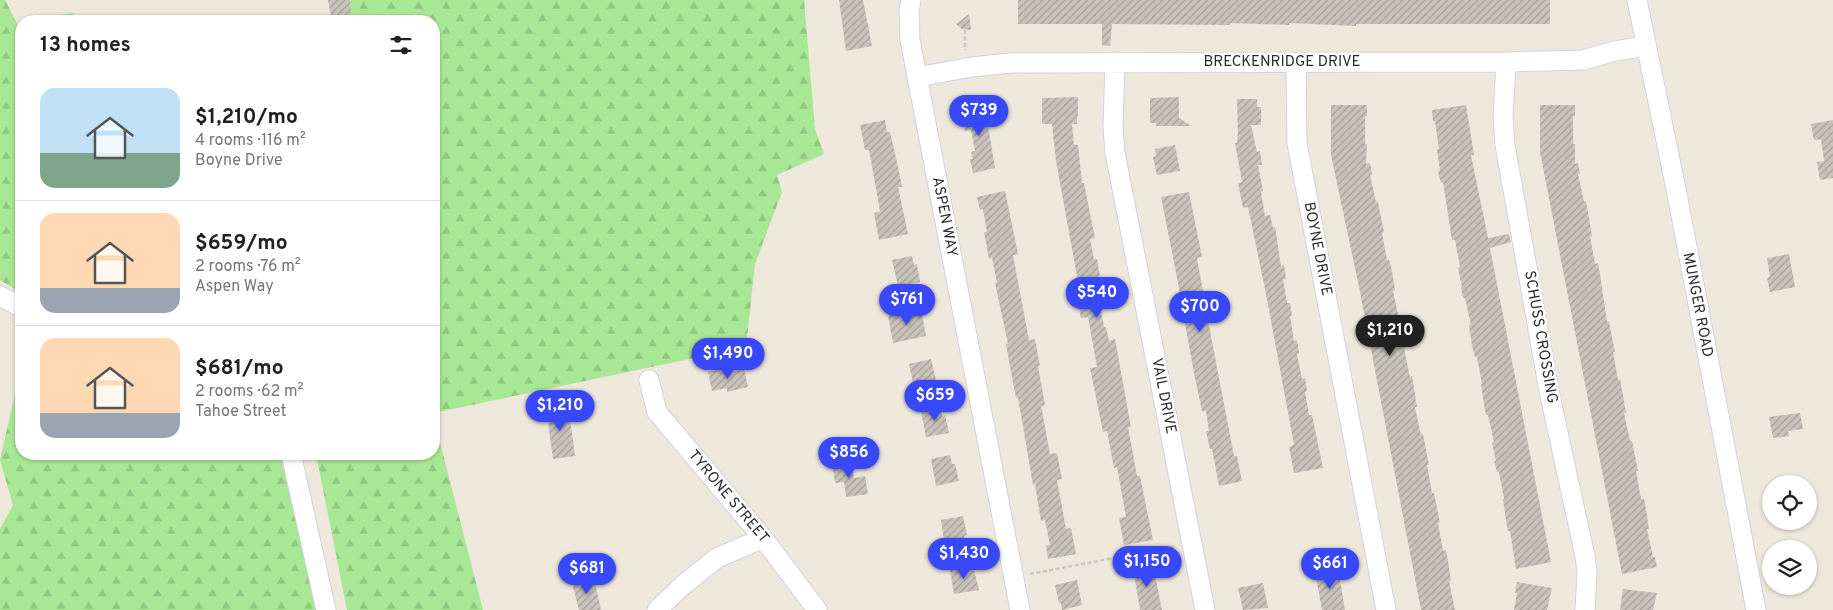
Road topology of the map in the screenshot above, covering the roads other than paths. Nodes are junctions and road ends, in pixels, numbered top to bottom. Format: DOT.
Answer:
graph roads {
  1 [pos="911,0"];
  2 [pos="1637,0"];
  3 [pos="1646,46"];
  4 [pos="1114,62"];
  5 [pos="1506,62"];
  6 [pos="1296,63"];
  7 [pos="917,77"];
  8 [pos="0,296"];
  9 [pos="15,304"];
  10 [pos="649,380"];
  11 [pos="292,460"];
  12 [pos="764,538"];
  13 [pos="326,610"];
  14 [pos="657,610"];
  15 [pos="817,610"];
  16 [pos="1020,610"];
  17 [pos="1205,610"];
  18 [pos="1386,610"];
  19 [pos="1585,610"];
  20 [pos="1756,610"];
  1 -- 7 [label="street, ASPEN WAY"];
  2 -- 3 [label="street, MUNGER ROAD"];
  3 -- 5 [label="street, BRECKENRIDGE DRIVE"];
  3 -- 20 [label="street, MUNGER ROAD"];
  4 -- 6 [label="street, BRECKENRIDGE DRIVE"];
  4 -- 7 [label="street, BRECKENRIDGE DRIVE"];
  4 -- 17 [label="street, VAIL DRIVE"];
  5 -- 6 [label="street, BRECKENRIDGE DRIVE"];
  5 -- 19 [label="street, SCHUSS CROSSING"];
  6 -- 18 [label="street, BOYNE DRIVE"];
  7 -- 16 [label="street, ASPEN WAY"];
  8 -- 9 [label="street"];
  10 -- 12 [label="street, TYRONE STREET"];
  11 -- 13 [label="street"];
  12 -- 14 [label="street"];
  12 -- 15 [label="street, TYRONE STREET"];
}
